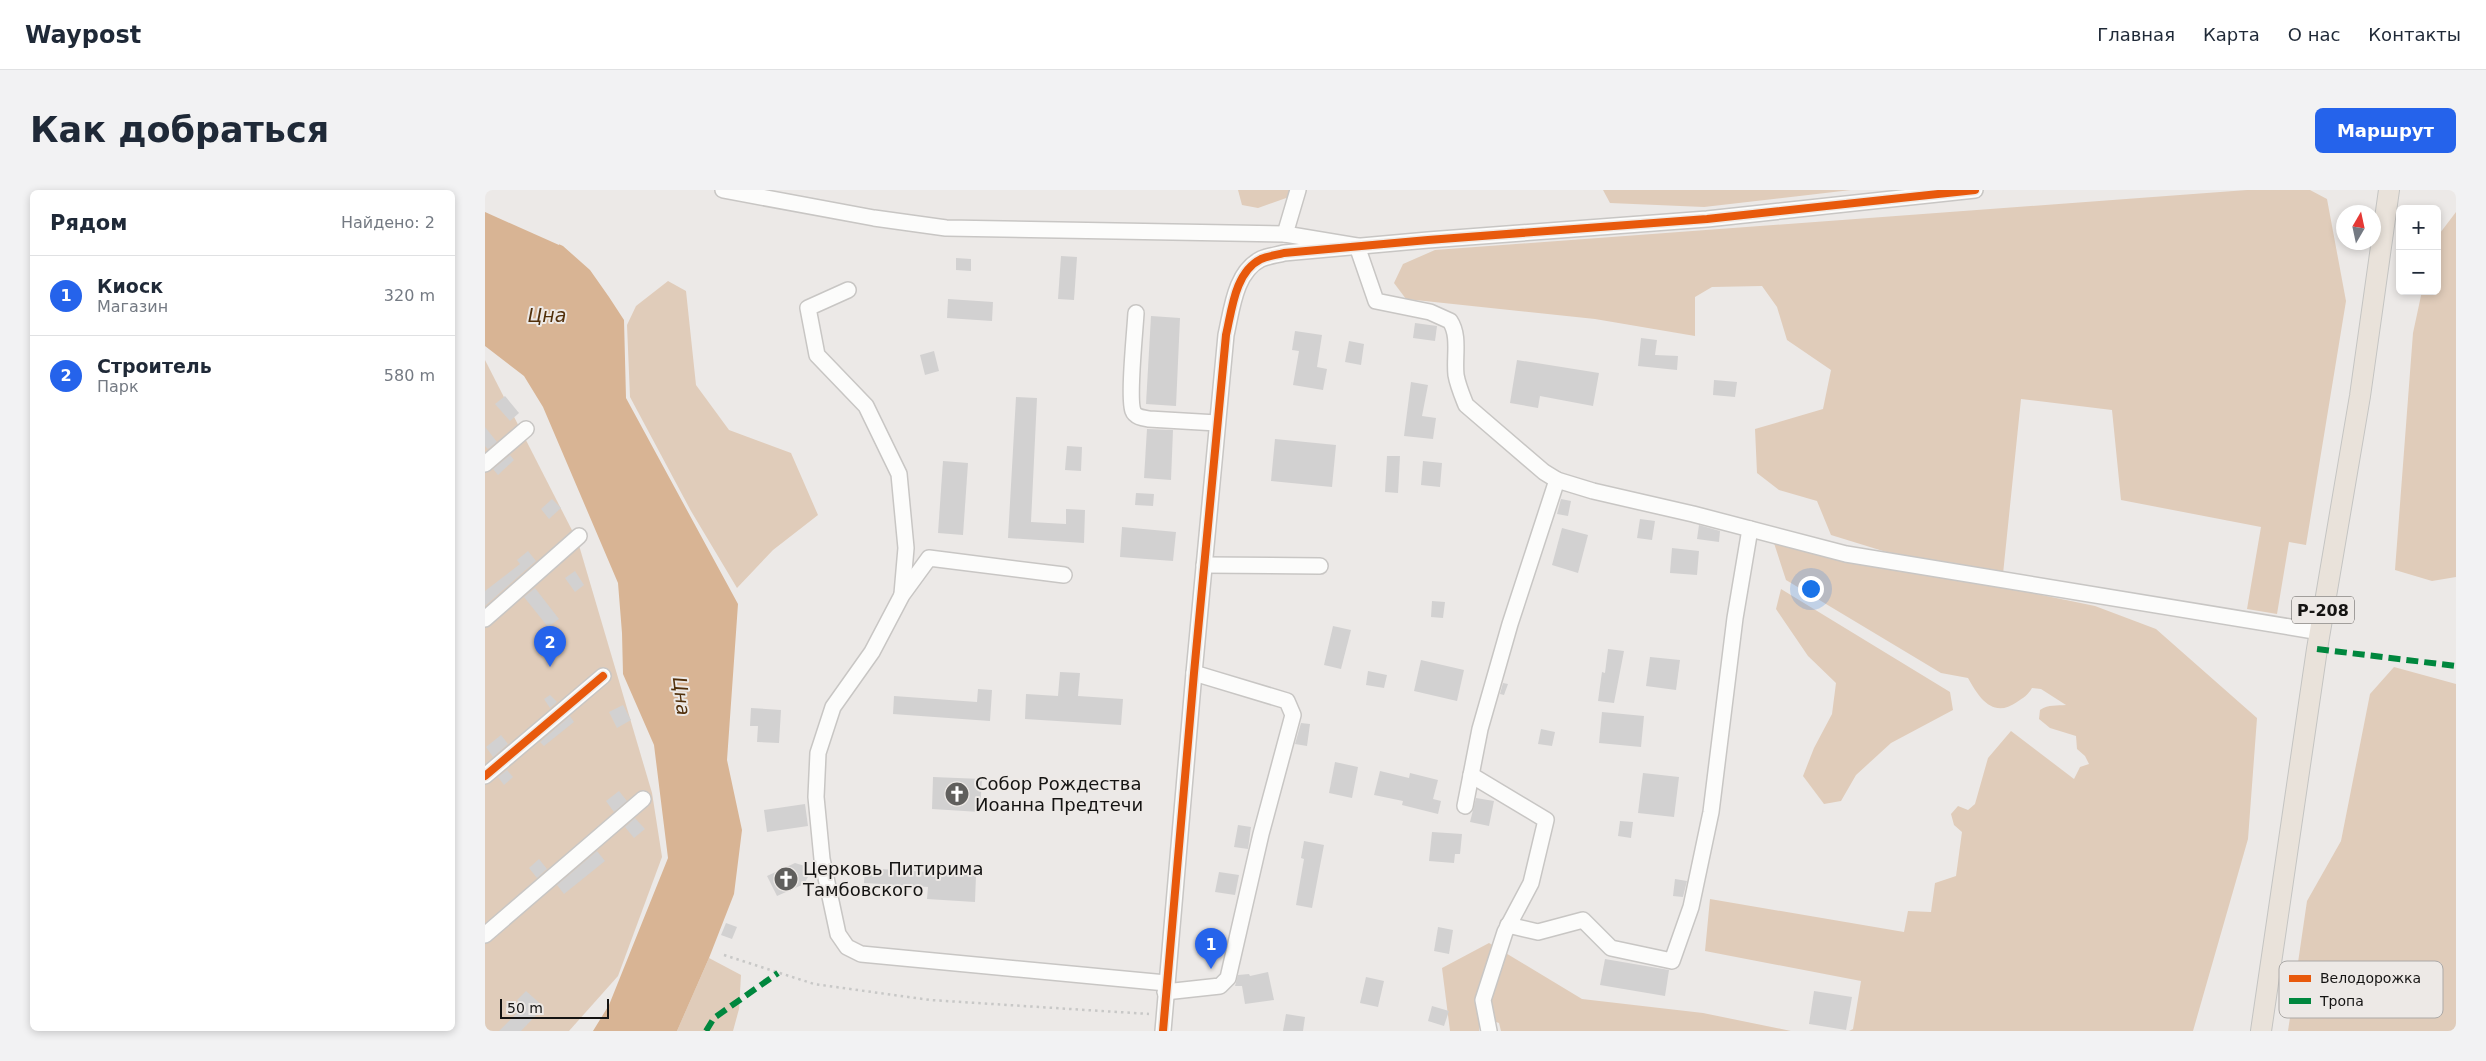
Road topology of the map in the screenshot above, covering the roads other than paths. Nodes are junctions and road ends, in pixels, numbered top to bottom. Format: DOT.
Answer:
graph roads {
  1 [pos="723,190"];
  2 [pos="1298,190"];
  3 [pos="1975,190"];
  4 [pos="2389,190"];
  5 [pos="1285,234"];
  6 [pos="1357,246"];
  7 [pos="848,290"];
  8 [pos="1136,313"];
  9 [pos="1217,423"];
  10 [pos="526,429"];
  11 [pos="485,464"];
  12 [pos="1557,480"];
  13 [pos="1750,529"];
  14 [pos="579,536"];
  15 [pos="1204,565"];
  16 [pos="1320,566"];
  17 [pos="1064,575"];
  18 [pos="902,595"];
  19 [pos="485,619"];
  20 [pos="2320,632"];
  21 [pos="1194,673"];
  22 [pos="603,676"];
  23 [pos="1471,775"];
  24 [pos="485,776"];
  25 [pos="643,799"];
  26 [pos="1465,806"];
  27 [pos="1509,925"];
  28 [pos="486,934"];
  29 [pos="1166,987"];
  30 [pos="1163,1031"];
  31 [pos="1489,1031"];
  32 [pos="2261,1031"];
  1 -- 5 [label="street"];
  2 -- 5 [label="street"];
  3 -- 6 [label="street"];
  4 -- 20 [label="main road, Р-208"];
  5 -- 6 [label="street"];
  6 -- 9 [label="street"];
  6 -- 12 [label="street"];
  7 -- 18 [label="street"];
  8 -- 9 [label="street"];
  9 -- 15 [label="street"];
  10 -- 11 [label="street"];
  12 -- 13 [label="street"];
  12 -- 23 [label="street"];
  13 -- 20 [label="street"];
  13 -- 27 [label="street"];
  14 -- 19 [label="street"];
  15 -- 16 [label="street"];
  15 -- 21 [label="street"];
  17 -- 18 [label="street"];
  18 -- 29 [label="street"];
  20 -- 32 [label="main road, Р-208"];
  21 -- 29 [label="street"];
  21 -- 29 [label="street"];
  22 -- 24 [label="street"];
  23 -- 26 [label="street"];
  23 -- 27 [label="street"];
  25 -- 28 [label="street"];
  27 -- 31 [label="street"];
  29 -- 30 [label="street"];
}
